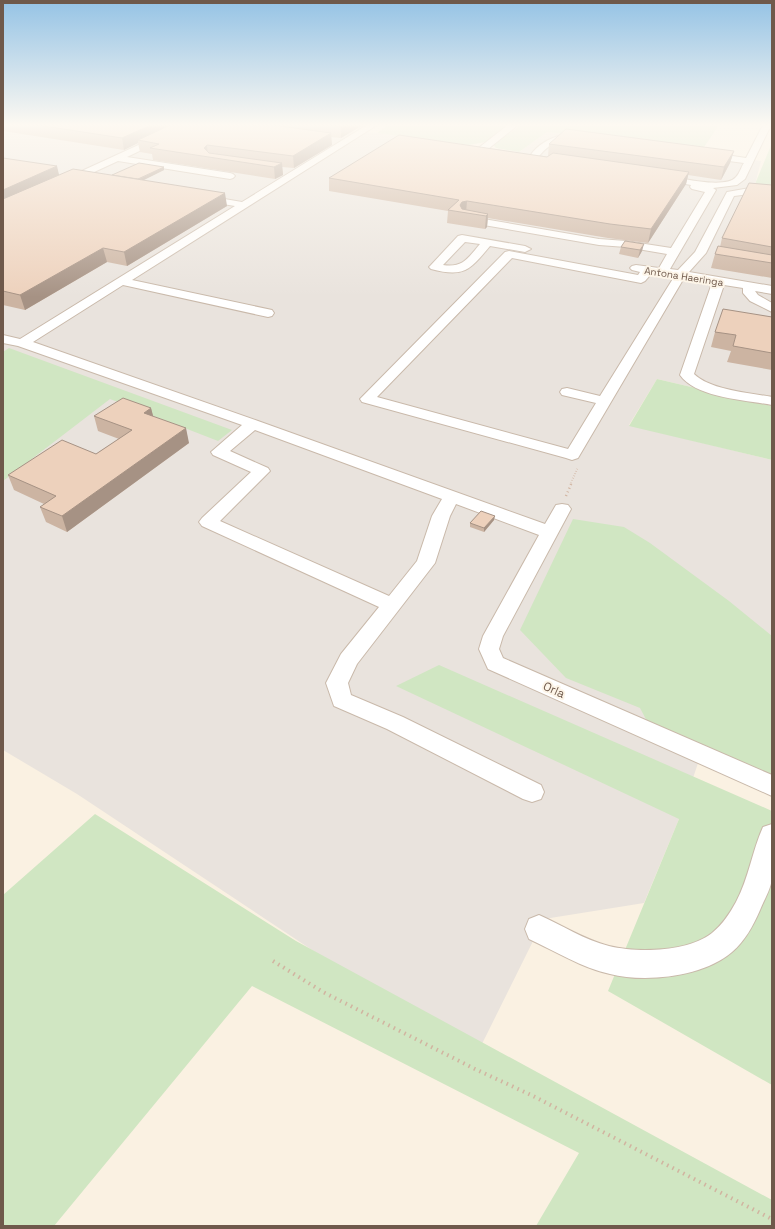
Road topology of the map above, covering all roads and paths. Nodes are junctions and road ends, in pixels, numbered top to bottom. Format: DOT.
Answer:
graph roads {
  1 [pos="64,182"];
  2 [pos="281,182"];
  3 [pos="671,182"];
  4 [pos="693,182"];
  5 [pos="733,182"];
  6 [pos="56,186"];
  7 [pos="772,194"];
  8 [pos="192,196"];
  9 [pos="244,205"];
  10 [pos="466,219"];
  11 [pos="487,243"];
  12 [pos="674,252"];
  13 [pos="700,253"];
  14 [pos="715,256"];
  15 [pos="648,270"];
  16 [pos="663,271"];
  17 [pos="681,274"];
  18 [pos="121,281"];
  19 [pos="719,281"];
  20 [pos="749,286"];
  21 [pos="772,290"];
  22 [pos="772,308"];
  23 [pos="268,312"];
  24 [pos="3,339"];
  25 [pos="22,343"];
  26 [pos="567,392"];
  27 [pos="604,401"];
  28 [pos="772,401"];
  29 [pos="254,424"];
  30 [pos="572,455"];
  31 [pos="452,497"];
  32 [pos="562,509"];
  33 [pos="549,532"];
  34 [pos="392,605"];
  35 [pos="772,786"];
  36 [pos="532,792"];
  37 [pos="772,835"];
  38 [pos="539,929"];
  39 [pos="274,961"];
  40 [pos="772,1219"];
  1 -- 6 [label="street"];
  2 -- 9 [label="street"];
  3 -- 12 [label="street"];
  4 -- 5 [label="street"];
  7 -- 13 [label="street"];
  8 -- 9 [label="street"];
  9 -- 18 [label="street"];
  10 -- 12 [label="street"];
  11 -- 15 [label="street, Antona Haeringa"];
  12 -- 16 [label="street"];
  13 -- 14 [label="street"];
  13 -- 17 [label="street"];
  15 -- 16 [label="street, Antona Haeringa"];
  15 -- 30 [label="street"];
  16 -- 17 [label="street, Antona Haeringa"];
  17 -- 19 [label="street, Antona Haeringa"];
  17 -- 27 [label="street"];
  18 -- 23 [label="street"];
  18 -- 25 [label="street"];
  19 -- 20 [label="street, Antona Haeringa"];
  19 -- 28 [label="street"];
  20 -- 21 [label="street, Antona Haeringa"];
  20 -- 22 [label="street"];
  24 -- 25 [label="street"];
  25 -- 29 [label="street"];
  26 -- 27 [label="street"];
  27 -- 30 [label="street"];
  29 -- 31 [label="street"];
  29 -- 34 [label="street"];
  30 -- 32 [label="path"];
  31 -- 33 [label="street"];
  31 -- 34 [label="street"];
  32 -- 33 [label="street, Orla"];
  33 -- 35 [label="street, Orla"];
  34 -- 36 [label="street"];
  37 -- 38 [label="street"];
  39 -- 40 [label="path"];
}
